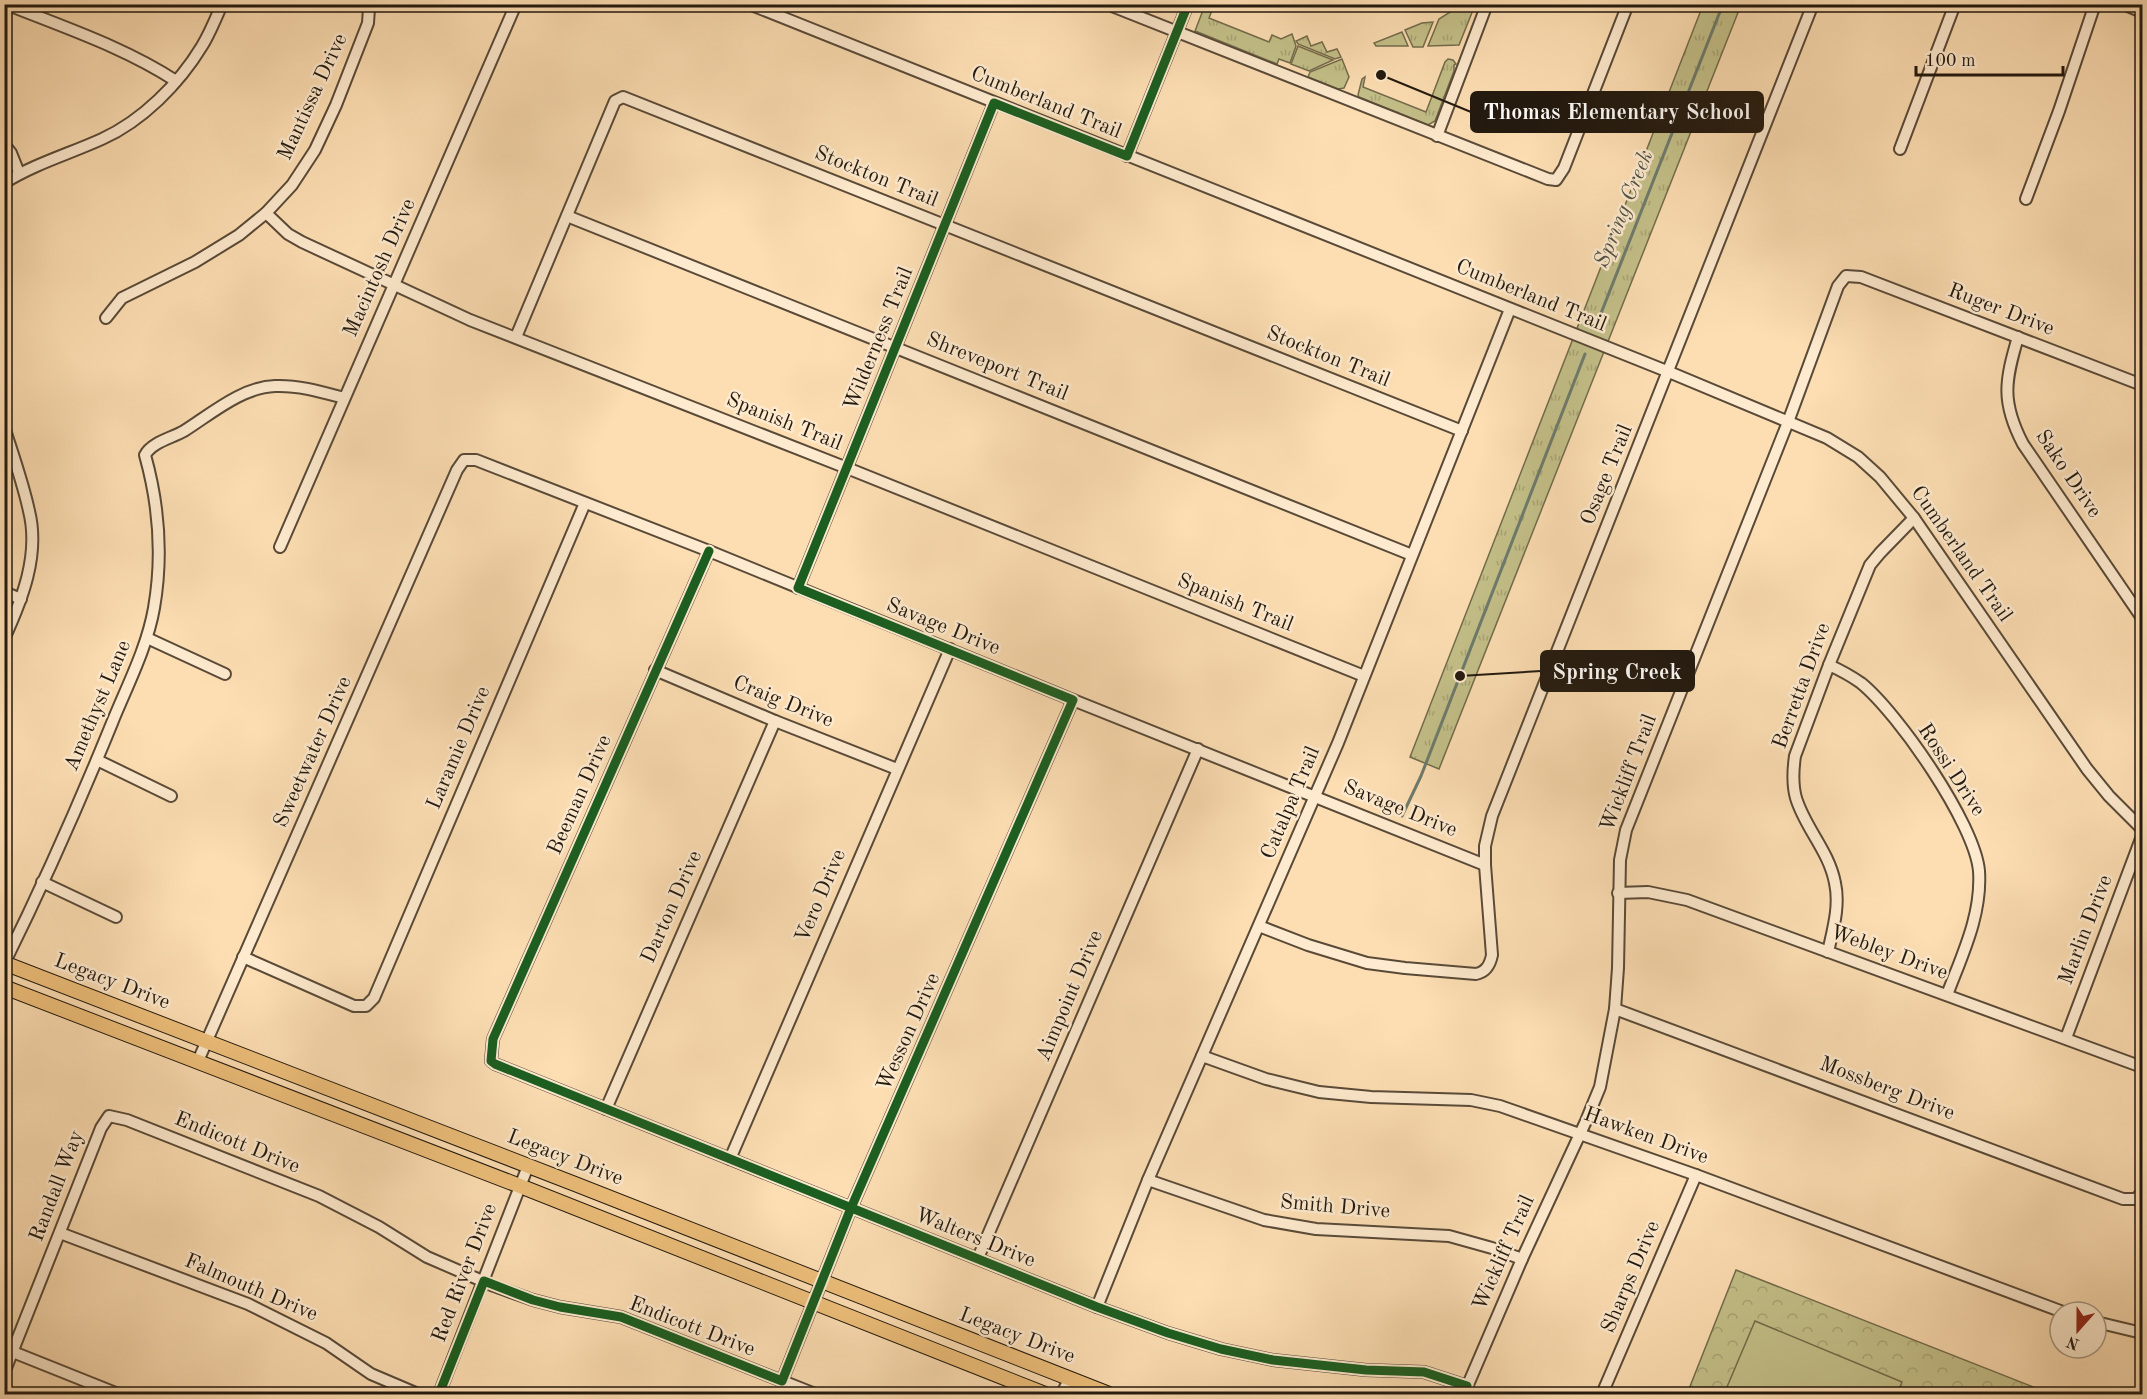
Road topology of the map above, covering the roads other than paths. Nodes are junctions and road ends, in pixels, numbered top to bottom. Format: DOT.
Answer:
graph roads {
  1 [pos="6,4"];
  2 [pos="222,4"];
  3 [pos="516,4"];
  4 [pos="749,4"];
  5 [pos="1107,4"];
  6 [pos="1188,4"];
  7 [pos="1487,4"];
  8 [pos="1628,4"];
  9 [pos="1814,4"];
  10 [pos="1955,4"];
  11 [pos="2095,4"];
  12 [pos="2123,4"];
  13 [pos="368,6"];
  14 [pos="2142,12"];
  15 [pos="1176,33"];
  16 [pos="176,81"];
  17 [pos="994,103"];
  18 [pos="1437,136"];
  19 [pos="4,144"];
  20 [pos="1900,149"];
  21 [pos="1127,156"];
  22 [pos="19,173"];
  23 [pos="4,183"];
  24 [pos="2026,199"];
  25 [pos="266,213"];
  26 [pos="567,216"];
  27 [pos="944,226"];
  28 [pos="1846,276"];
  29 [pos="394,284"];
  30 [pos="1510,309"];
  31 [pos="106,318"];
  32 [pos="516,337"];
  33 [pos="2018,337"];
  34 [pos="896,348"];
  35 [pos="1669,372"];
  36 [pos="2142,385"];
  37 [pos="344,398"];
  38 [pos="1788,422"];
  39 [pos="4,427"];
  40 [pos="1462,431"];
  41 [pos="464,460"];
  42 [pos="847,468"];
  43 [pos="585,503"];
  44 [pos="1914,518"];
  45 [pos="280,547"];
  46 [pos="709,551"];
  47 [pos="1412,555"];
  48 [pos="798,588"];
  49 [pos="4,592"];
  50 [pos="21,599"];
  51 [pos="2142,618"];
  52 [pos="147,638"];
  53 [pos="4,639"];
  54 [pos="950,649"];
  55 [pos="1829,664"];
  56 [pos="655,670"];
  57 [pos="225,674"];
  58 [pos="1364,676"];
  59 [pos="1073,700"];
  60 [pos="775,721"];
  61 [pos="1198,749"];
  62 [pos="97,760"];
  63 [pos="897,768"];
  64 [pos="171,796"];
  65 [pos="1316,796"];
  66 [pos="2142,829"];
  67 [pos="2142,836"];
  68 [pos="1485,865"];
  69 [pos="42,882"];
  70 [pos="1618,893"];
  71 [pos="116,917"];
  72 [pos="1259,927"];
  73 [pos="1828,952"];
  74 [pos="243,957"];
  75 [pos="5,963"];
  76 [pos="4,987"];
  77 [pos="1947,995"];
  78 [pos="1615,1009"];
  79 [pos="2066,1038"];
  80 [pos="207,1041"];
  81 [pos="490,1056"];
  82 [pos="1202,1056"];
  83 [pos="198,1061"];
  84 [pos="2142,1067"];
  85 [pos="606,1109"];
  86 [pos="109,1116"];
  87 [pos="1580,1133"];
  88 [pos="730,1159"];
  89 [pos="528,1166"];
  90 [pos="1696,1175"];
  91 [pos="1148,1180"];
  92 [pos="520,1186"];
  93 [pos="2142,1192"];
  94 [pos="851,1209"];
  95 [pos="60,1233"];
  96 [pos="978,1258"];
  97 [pos="1522,1259"];
  98 [pos="484,1281"];
  99 [pos="822,1281"];
  100 [pos="813,1302"];
  101 [pos="2048,1306"];
  102 [pos="1096,1307"];
  103 [pos="2108,1325"];
  104 [pos="2142,1333"];
  105 [pos="13,1352"];
  106 [pos="4,1373"];
  107 [pos="1070,1379"];
  108 [pos="782,1381"];
  109 [pos="1465,1390"];
  110 [pos="118,1395"];
  111 [pos="418,1395"];
  112 [pos="439,1395"];
  113 [pos="815,1395"];
  114 [pos="1045,1395"];
  115 [pos="1062,1395"];
  116 [pos="1109,1395"];
  117 [pos="1602,1395"];
  1 -- 16 [label="street"];
  2 -- 16 [label="street"];
  3 -- 29 [label="street, Macintosh Drive"];
  4 -- 17 [label="street, Cumberland Trail"];
  5 -- 15 [label="street"];
  6 -- 15 [label="street"];
  7 -- 18 [label="street"];
  8 -- 18 [label="street"];
  9 -- 35 [label="street, Osage Trail"];
  10 -- 20 [label="street"];
  11 -- 24 [label="street"];
  12 -- 14 [label="street"];
  13 -- 25 [label="street, Mantissa Drive"];
  15 -- 18 [label="street"];
  15 -- 21 [label="street"];
  16 -- 22 [label="street"];
  17 -- 21 [label="street, Cumberland Trail"];
  17 -- 27 [label="street, Wilderness Trail"];
  19 -- 22 [label="street"];
  21 -- 30 [label="street, Cumberland Trail"];
  22 -- 23 [label="street"];
  25 -- 29 [label="street, Spanish Trail"];
  25 -- 31 [label="street, Mantissa Drive"];
  26 -- 27 [label="street, Stockton Trail"];
  26 -- 32 [label="street, Stockton Trail"];
  26 -- 34 [label="street, Shreveport Trail"];
  27 -- 34 [label="street, Wilderness Trail"];
  27 -- 40 [label="street, Stockton Trail"];
  28 -- 33 [label="street, Ruger Drive"];
  28 -- 38 [label="street, Wickliff Trail"];
  29 -- 32 [label="street, Spanish Trail"];
  29 -- 37 [label="street, Macintosh Drive"];
  30 -- 35 [label="street, Cumberland Trail"];
  30 -- 40 [label="street, Catalpa Trail"];
  32 -- 42 [label="street, Spanish Trail"];
  33 -- 36 [label="street, Ruger Drive"];
  33 -- 51 [label="street, Sako Drive"];
  34 -- 42 [label="street, Wilderness Trail"];
  34 -- 47 [label="street, Shreveport Trail"];
  35 -- 38 [label="street, Cumberland Trail"];
  35 -- 68 [label="street, Osage Trail"];
  37 -- 45 [label="street, Macintosh Drive"];
  37 -- 52 [label="street, Amethyst Lane"];
  38 -- 44 [label="street, Cumberland Trail"];
  38 -- 70 [label="street, Wickliff Trail"];
  39 -- 50 [label="street"];
  40 -- 47 [label="street, Catalpa Trail"];
  41 -- 43 [label="street, Savage Drive"];
  41 -- 74 [label="street, Sweetwater Drive"];
  42 -- 48 [label="street, Wilderness Trail"];
  42 -- 58 [label="street, Spanish Trail"];
  43 -- 46 [label="street, Savage Drive"];
  43 -- 74 [label="street, Laramie Drive"];
  44 -- 55 [label="street, Berretta Drive"];
  44 -- 66 [label="street, Cumberland Trail"];
  46 -- 48 [label="street, Savage Drive"];
  46 -- 56 [label="street, Beeman Drive"];
  47 -- 58 [label="street, Catalpa Trail"];
  48 -- 54 [label="street, Savage Drive"];
  49 -- 50 [label="street"];
  50 -- 53 [label="street"];
  52 -- 57 [label="street"];
  52 -- 62 [label="street, Amethyst Lane"];
  54 -- 59 [label="street, Savage Drive"];
  54 -- 63 [label="street, Vero Drive"];
  55 -- 73 [label="street, Berretta Drive"];
  55 -- 77 [label="street, Rossi Drive"];
  56 -- 60 [label="street, Craig Drive"];
  56 -- 81 [label="street, Beeman Drive"];
  58 -- 65 [label="street, Catalpa Trail"];
  59 -- 61 [label="street, Savage Drive"];
  59 -- 94 [label="street, Wesson Drive"];
  60 -- 63 [label="street, Craig Drive"];
  60 -- 85 [label="street, Darton Drive"];
  61 -- 65 [label="street, Savage Drive"];
  61 -- 96 [label="street, Aimpoint Drive"];
  62 -- 64 [label="street"];
  62 -- 69 [label="street, Amethyst Lane"];
  63 -- 88 [label="street, Vero Drive"];
  65 -- 68 [label="street, Savage Drive"];
  65 -- 72 [label="street, Catalpa Trail"];
  67 -- 79 [label="street, Marlin Drive"];
  68 -- 72 [label="street, Osage Trail"];
  69 -- 71 [label="street"];
  69 -- 75 [label="street, Amethyst Lane"];
  70 -- 73 [label="street, Webley Drive"];
  70 -- 78 [label="street, Wickliff Trail"];
  72 -- 82 [label="street, Catalpa Trail"];
  73 -- 77 [label="street, Webley Drive"];
  74 -- 80 [label="street, Sweetwater Drive"];
  75 -- 80 [label="main road, Legacy Drive"];
  76 -- 83 [label="main road, Legacy Drive"];
  77 -- 79 [label="street, Webley Drive"];
  78 -- 87 [label="street, Wickliff Trail"];
  78 -- 93 [label="street, Mossberg Drive"];
  79 -- 84 [label="street, Webley Drive"];
  80 -- 83 [label="street, Sweetwater Drive"];
  80 -- 89 [label="main road, Legacy Drive"];
  81 -- 85 [label="street, Walters Drive"];
  82 -- 87 [label="street, Hawken Drive"];
  82 -- 91 [label="street, Catalpa Trail"];
  83 -- 92 [label="main road, Legacy Drive"];
  85 -- 88 [label="street, Walters Drive"];
  86 -- 95 [label="street, Randall Way"];
  86 -- 98 [label="street, Endicott Drive"];
  87 -- 90 [label="street, Hawken Drive"];
  87 -- 97 [label="street, Wickliff Trail"];
  88 -- 94 [label="street, Walters Drive"];
  89 -- 92 [label="street, Red River Drive"];
  89 -- 99 [label="main road, Legacy Drive"];
  90 -- 101 [label="street, Hawken Drive"];
  90 -- 117 [label="street, Sharps Drive"];
  91 -- 97 [label="street, Smith Drive"];
  91 -- 102 [label="street, Catalpa Trail"];
  92 -- 98 [label="street, Red River Drive"];
  92 -- 100 [label="main road, Legacy Drive"];
  94 -- 96 [label="street, Walters Drive"];
  94 -- 99 [label="street, Wesson Drive"];
  95 -- 105 [label="street, Randall Way"];
  95 -- 111 [label="street, Falmouth Drive"];
  96 -- 102 [label="street, Walters Drive"];
  97 -- 109 [label="street, Wickliff Trail"];
  98 -- 108 [label="street, Endicott Drive"];
  98 -- 112 [label="street, Red River Drive"];
  99 -- 100 [label="street, Wesson Drive"];
  99 -- 107 [label="main road, Legacy Drive"];
  100 -- 108 [label="street, Wesson Drive"];
  100 -- 114 [label="main road, Legacy Drive"];
  102 -- 109 [label="street, Walters Drive"];
  103 -- 104 [label="street"];
  105 -- 106 [label="street, Randall Way"];
  105 -- 110 [label="street"];
  107 -- 115 [label="street"];
  107 -- 116 [label="main road, Legacy Drive"];
  108 -- 113 [label="street, Endicott Drive"];
}
